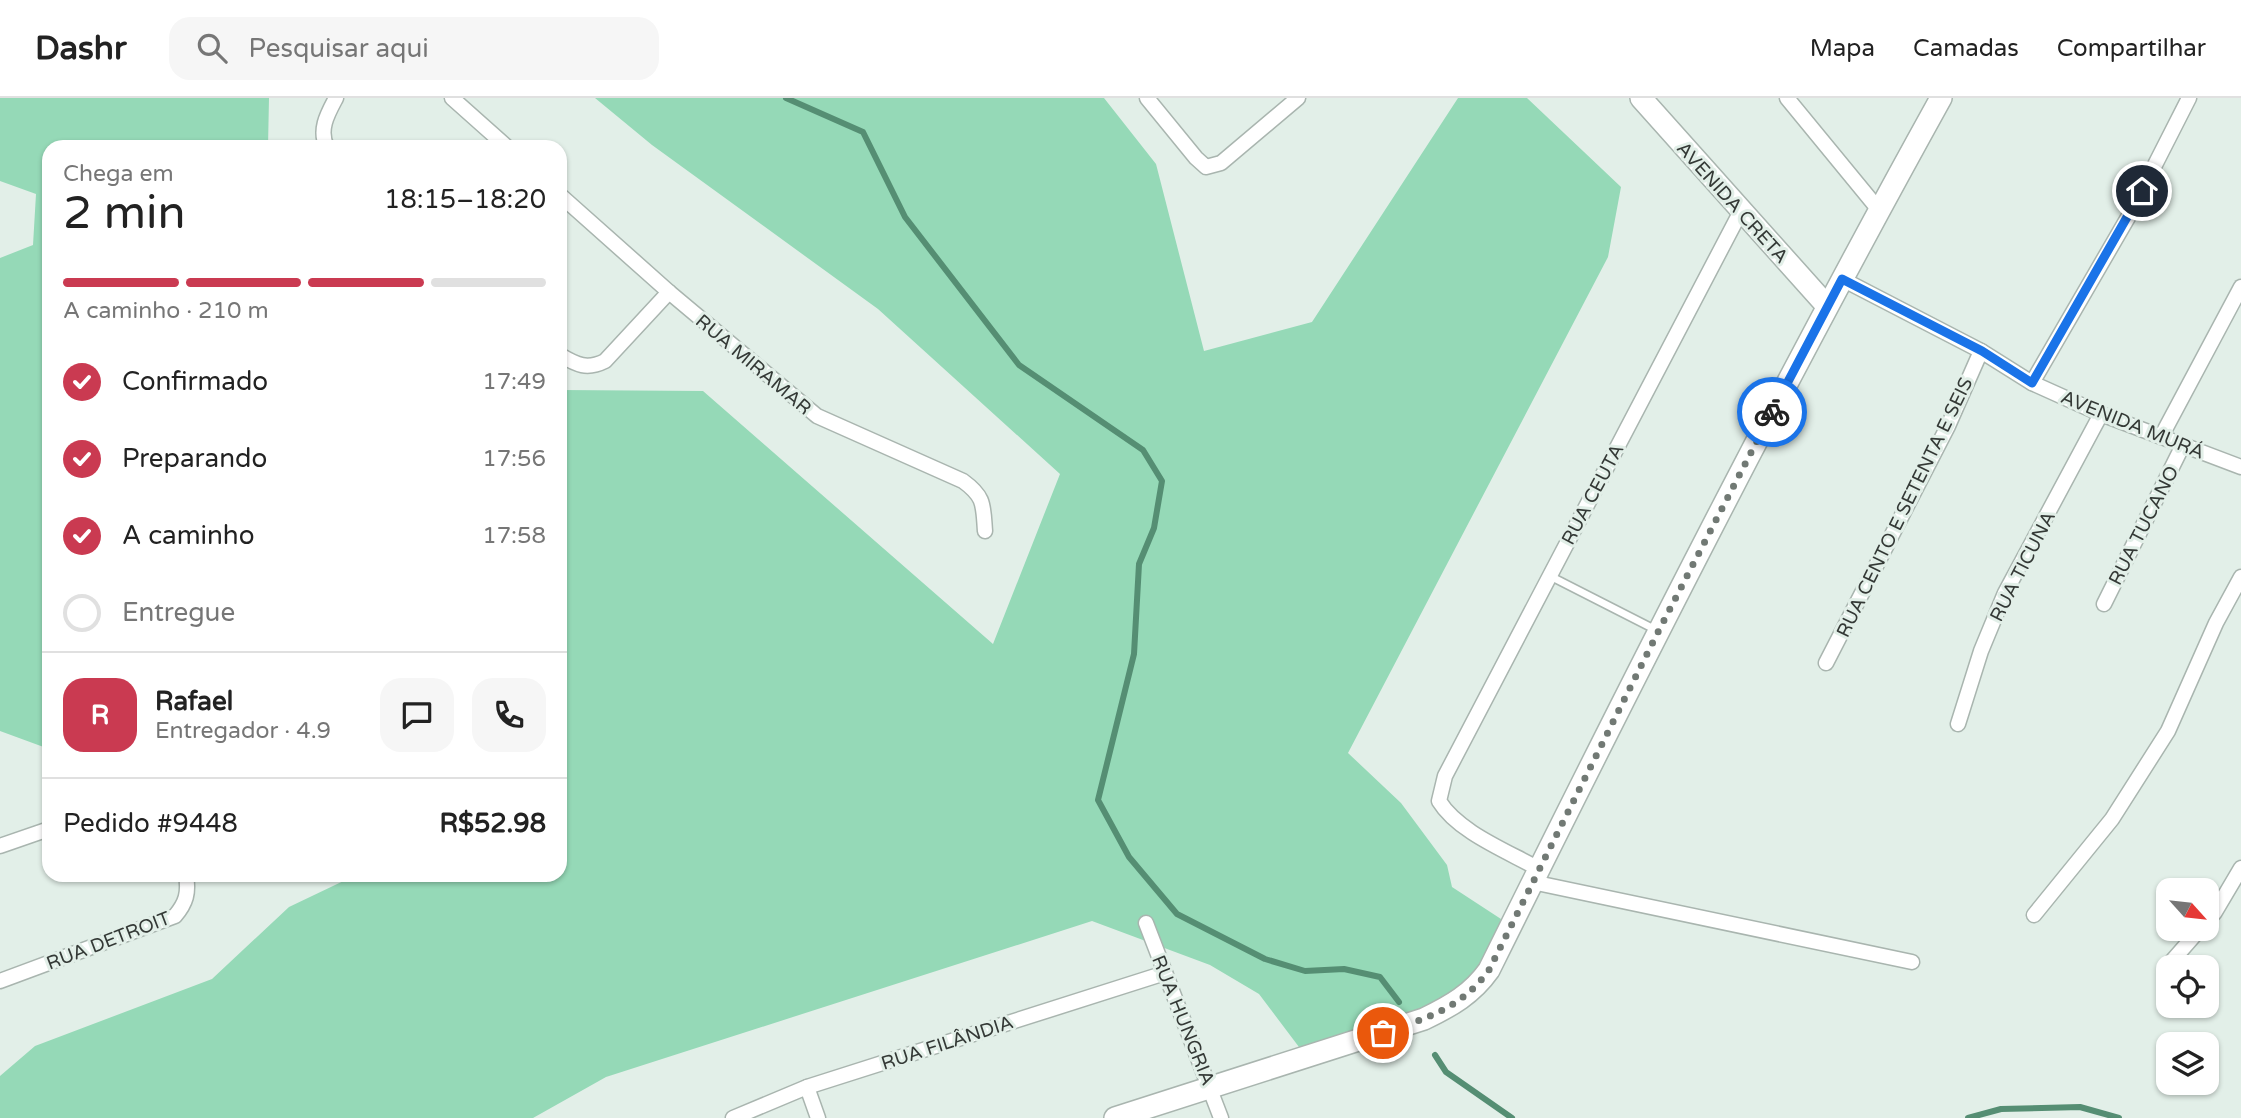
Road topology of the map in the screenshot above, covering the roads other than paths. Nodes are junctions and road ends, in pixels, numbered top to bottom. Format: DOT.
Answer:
graph roads {
  1 [pos="336,98"];
  2 [pos="452,98"];
  3 [pos="1147,98"];
  4 [pos="1641,98"];
  5 [pos="1787,98"];
  6 [pos="1940,98"];
  7 [pos="2189,98"];
  8 [pos="1296,99"];
  9 [pos="324,140"];
  10 [pos="499,140"];
  11 [pos="567,201"];
  12 [pos="1880,210"];
  13 [pos="1741,211"];
  14 [pos="1842,279"];
  15 [pos="2241,287"];
  16 [pos="669,292"];
  17 [pos="1827,306"];
  18 [pos="1982,351"];
  19 [pos="567,358"];
  20 [pos="2032,383"];
  21 [pos="2101,414"];
  22 [pos="2161,437"];
  23 [pos="2183,445"];
  24 [pos="2241,467"];
  25 [pos="985,531"];
  26 [pos="1549,576"];
  27 [pos="2241,577"];
  28 [pos="2104,604"];
  29 [pos="1658,632"];
  30 [pos="1826,663"];
  31 [pos="1958,724"];
  32 [pos="42,831"];
  33 [pos="0,846"];
  34 [pos="2241,868"];
  35 [pos="1536,876"];
  36 [pos="187,882"];
  37 [pos="2219,905"];
  38 [pos="2034,915"];
  39 [pos="1146,923"];
  40 [pos="1912,962"];
  41 [pos="1165,972"];
  42 [pos="0,981"];
  43 [pos="807,1087"];
  44 [pos="1211,1089"];
  45 [pos="733,1118"];
  46 [pos="818,1118"];
  47 [pos="1115,1118"];
  48 [pos="1221,1118"];
  1 -- 9 [label="street"];
  2 -- 10 [label="street"];
  3 -- 8 [label="street"];
  4 -- 13 [label="street, AVENIDA CRETA"];
  5 -- 12 [label="street"];
  6 -- 12 [label="street"];
  7 -- 20 [label="street"];
  11 -- 16 [label="street, RUA MIRAMAR"];
  12 -- 14 [label="street"];
  13 -- 17 [label="street, AVENIDA CRETA"];
  13 -- 26 [label="street, RUA CEUTA"];
  14 -- 17 [label="street"];
  14 -- 18 [label="street, AVENIDA MURÁ"];
  15 -- 22 [label="street"];
  16 -- 19 [label="street"];
  16 -- 25 [label="street, RUA MIRAMAR"];
  17 -- 29 [label="street"];
  18 -- 20 [label="street, AVENIDA MURÁ"];
  18 -- 30 [label="street, RUA CENTO E SETENTA E SEIS"];
  20 -- 21 [label="street, AVENIDA MURÁ"];
  21 -- 22 [label="street, AVENIDA MURÁ"];
  21 -- 31 [label="street, RUA TICUNA"];
  22 -- 23 [label="street, AVENIDA MURÁ"];
  23 -- 24 [label="street, AVENIDA MURÁ"];
  23 -- 28 [label="street, RUA TUCANO"];
  26 -- 29 [label="lane"];
  26 -- 35 [label="street, RUA CEUTA"];
  27 -- 38 [label="street"];
  29 -- 35 [label="street"];
  32 -- 33 [label="street"];
  34 -- 37 [label="street"];
  35 -- 40 [label="street"];
  35 -- 44 [label="street"];
  36 -- 42 [label="street, RUA DETROIT"];
  39 -- 41 [label="street, RUA HUNGRIA"];
  41 -- 43 [label="street, RUA FILÂNDIA"];
  41 -- 44 [label="street, RUA HUNGRIA"];
  43 -- 45 [label="street, RUA FILÂNDIA"];
  43 -- 46 [label="street"];
  44 -- 47 [label="street"];
  44 -- 48 [label="street, RUA HUNGRIA"];
}
